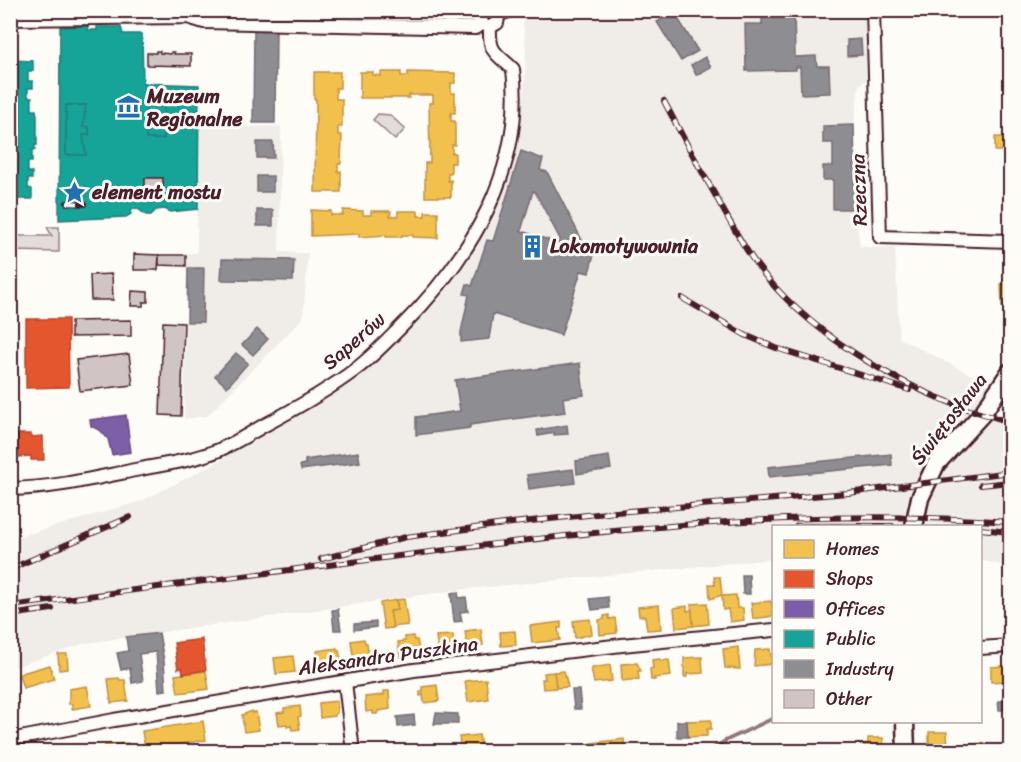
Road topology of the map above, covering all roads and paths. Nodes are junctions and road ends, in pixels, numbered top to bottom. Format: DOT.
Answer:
graph roads {
  1 [pos="225,10"];
  2 [pos="513,10"];
  3 [pos="873,10"];
  4 [pos="191,13"];
  5 [pos="488,17"];
  6 [pos="10,20"];
  7 [pos="1011,241"];
  8 [pos="1011,372"];
  9 [pos="10,489"];
  10 [pos="914,525"];
  11 [pos="772,630"];
  12 [pos="1011,646"];
  13 [pos="982,648"];
  14 [pos="345,682"];
  15 [pos="906,723"];
  16 [pos="10,740"];
  17 [pos="353,752"];
  18 [pos="906,752"];
  1 -- 5 [label="street"];
  2 -- 5 [label="street"];
  3 -- 7 [label="street, Rzeczna"];
  4 -- 5 [label="street"];
  4 -- 6 [label="street"];
  5 -- 9 [label="street, Saperów"];
  8 -- 10 [label="street, Świętosława"];
  11 -- 14 [label="street, Aleksandra Puszkina"];
  12 -- 13 [label="street"];
  14 -- 16 [label="street, Aleksandra Puszkina"];
  14 -- 17 [label="street"];
  15 -- 18 [label="street"];
}
